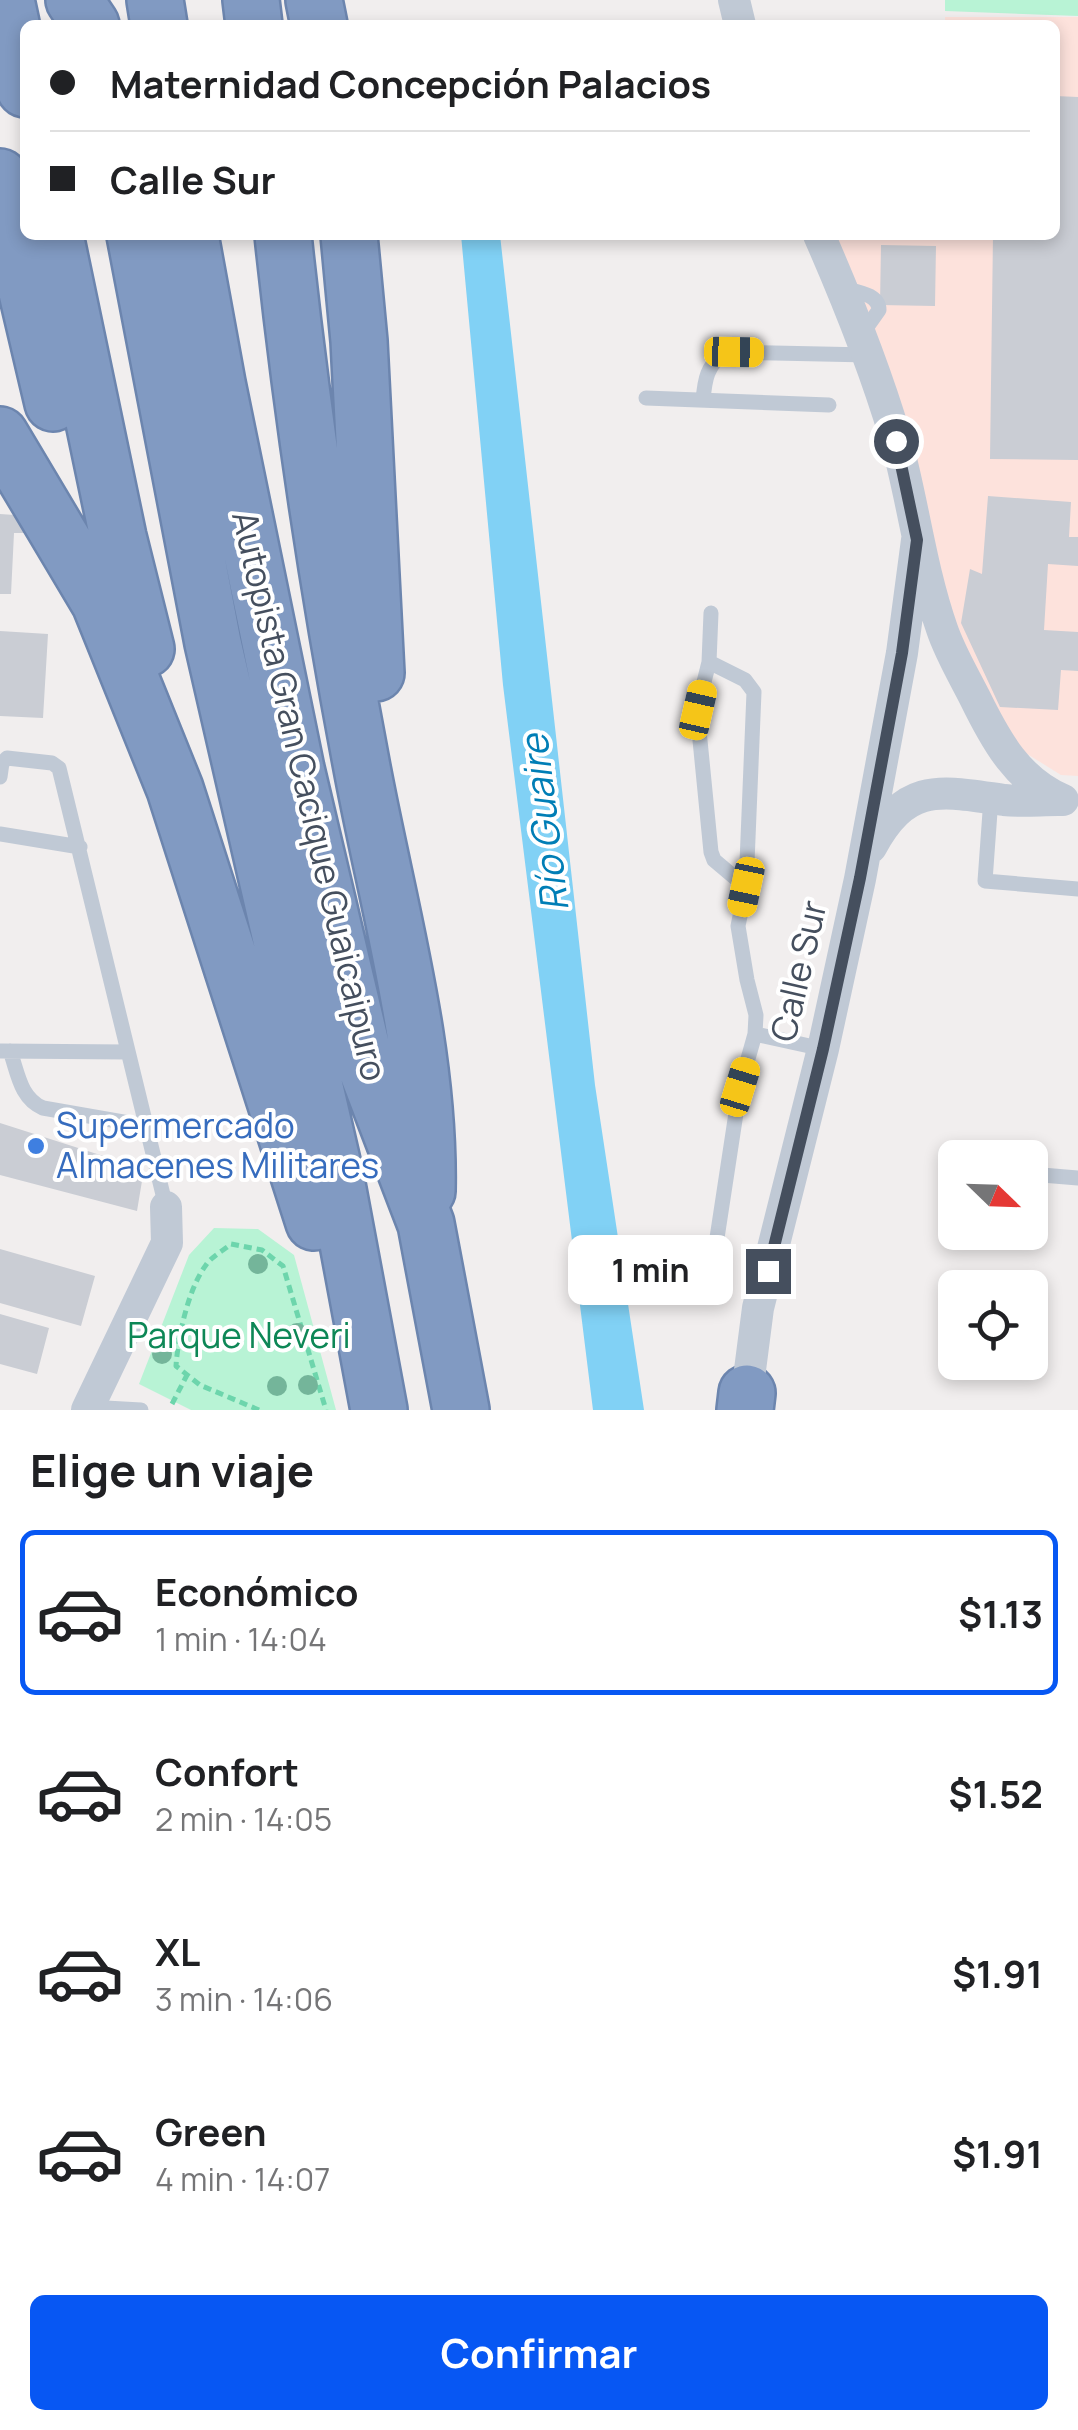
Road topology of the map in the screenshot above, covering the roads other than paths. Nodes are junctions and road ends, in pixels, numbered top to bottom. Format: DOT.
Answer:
graph roads {
  1 [pos="7,1"];
  2 [pos="20,65"];
  3 [pos="0,177"];
  4 [pos="57,240"];
  5 [pos="136,240"];
  6 [pos="191,240"];
  7 [pos="284,240"];
  8 [pos="350,240"];
  9 [pos="822,240"];
  10 [pos="866,344"];
  11 [pos="646,398"];
  12 [pos="703,400"];
  13 [pos="829,405"];
  14 [pos="0,435"];
  15 [pos="917,540"];
  16 [pos="100,604"];
  17 [pos="712,613"];
  18 [pos="709,662"];
  19 [pos="362,770"];
  20 [pos="0,777"];
  21 [pos="176,789"];
  22 [pos="991,798"];
  23 [pos="1070,801"];
  24 [pos="0,834"];
  25 [pos="80,847"];
  26 [pos="864,860"];
  27 [pos="746,887"];
  28 [pos="1078,889"];
  29 [pos="756,1034"];
  30 [pos="823,1049"];
  31 [pos="5,1051"];
  32 [pos="127,1052"];
  33 [pos="146,1126"];
  34 [pos="1048,1176"];
  35 [pos="1078,1178"];
  36 [pos="166,1208"];
  37 [pos="426,1224"];
  38 [pos="715,1251"];
  39 [pos="748,1404"];
  40 [pos="87,1409"];
  41 [pos="140,1410"];
  42 [pos="377,1410"];
  43 [pos="461,1410"];
  1 -- 2 [label="highway"];
  3 -- 16 [label="highway"];
  4 -- 21 [label="highway"];
  5 -- 42 [label="highway, Autopista Gran Cacique Guaicaipuro"];
  6 -- 37 [label="highway, Autopista Gran Cacique Guaicaipuro"];
  7 -- 19 [label="highway"];
  8 -- 19 [label="highway"];
  9 -- 10 [label="street, Calle Sur"];
  10 -- 12 [label="lane"];
  10 -- 15 [label="street, Calle Sur"];
  11 -- 12 [label="lane"];
  12 -- 13 [label="lane"];
  14 -- 16 [label="highway"];
  15 -- 23 [label="street, Calle Sur"];
  15 -- 26 [label="street, Calle Sur"];
  16 -- 21 [label="highway"];
  17 -- 18 [label="lane"];
  18 -- 27 [label="lane"];
  18 -- 27 [label="lane"];
  19 -- 37 [label="highway"];
  20 -- 25 [label="lane"];
  21 -- 42 [label="highway"];
  22 -- 23 [label="street, Calle Sur"];
  22 -- 26 [label="street, Calle Sur"];
  22 -- 28 [label="lane"];
  24 -- 25 [label="lane"];
  25 -- 32 [label="lane"];
  26 -- 30 [label="street, Calle Sur"];
  27 -- 29 [label="lane"];
  29 -- 30 [label="lane"];
  29 -- 38 [label="lane"];
  30 -- 39 [label="street, Calle Sur"];
  31 -- 32 [label="lane"];
  31 -- 33 [label="lane"];
  32 -- 33 [label="lane"];
  33 -- 36 [label="lane"];
  34 -- 35 [label="lane"];
  36 -- 40 [label="street"];
  37 -- 43 [label="highway, Autopista Gran Cacique Guaicaipuro"];
  40 -- 41 [label="lane"];
}
